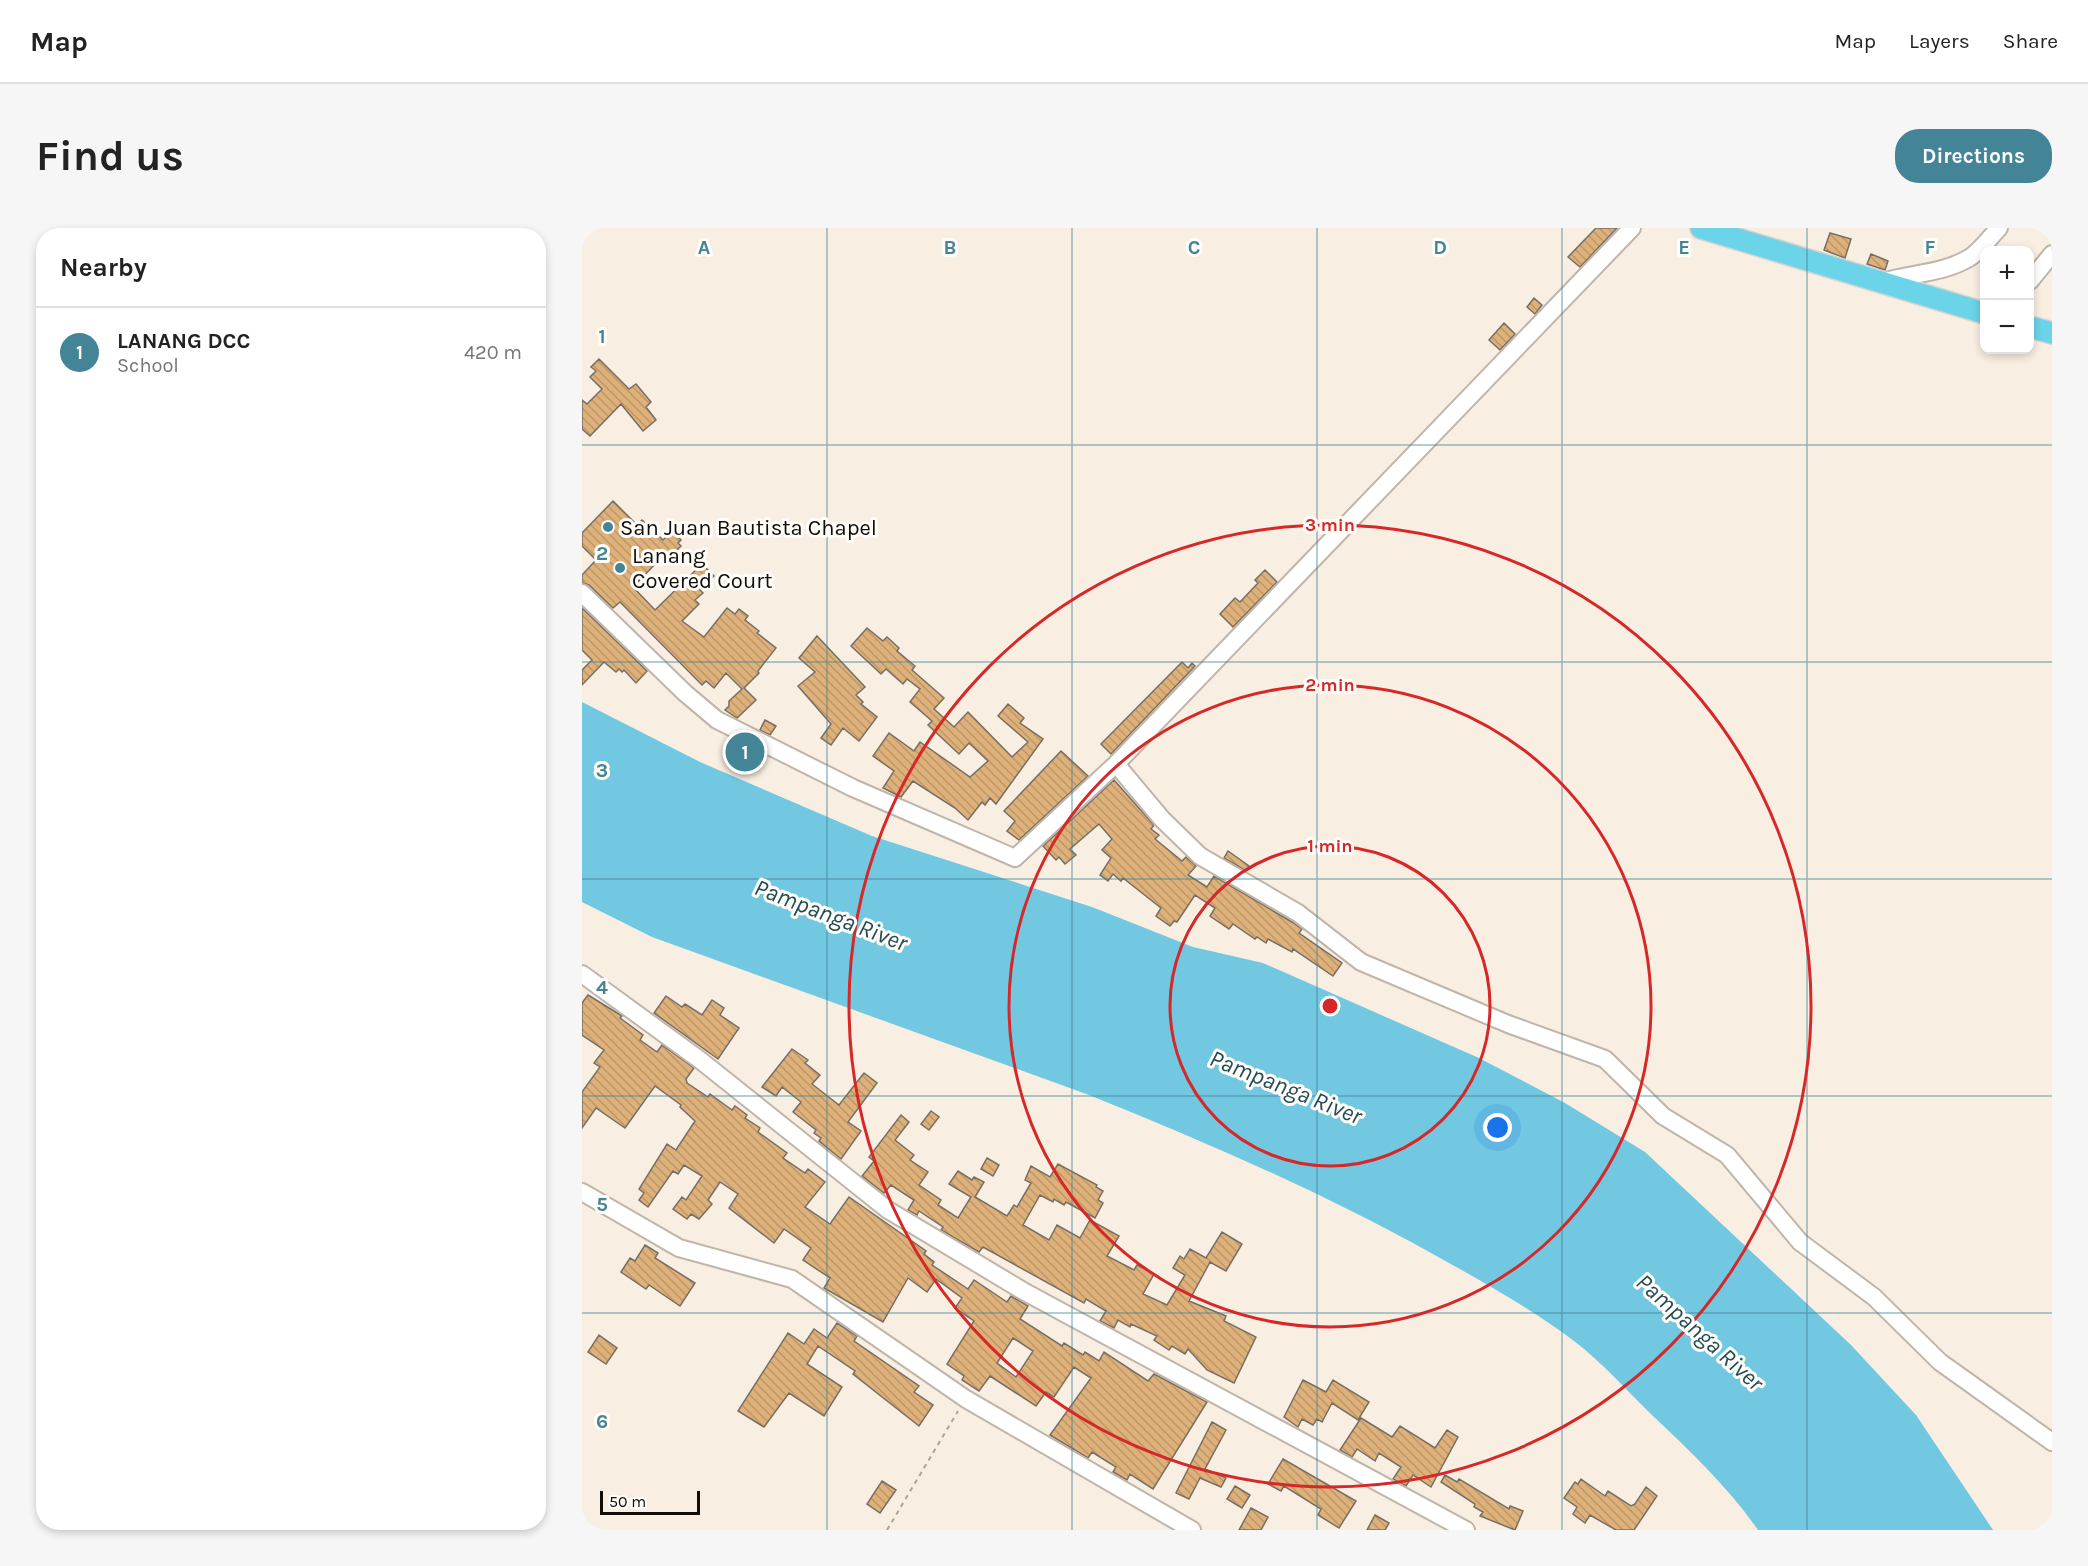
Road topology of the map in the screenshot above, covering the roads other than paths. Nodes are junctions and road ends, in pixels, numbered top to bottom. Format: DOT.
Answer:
graph roads {
  1 [pos="1632,228"];
  2 [pos="1701,228"];
  3 [pos="1999,228"];
  4 [pos="1739,232"];
  5 [pos="2052,254"];
  6 [pos="2034,276"];
  7 [pos="1882,282"];
  8 [pos="1980,312"];
  9 [pos="2034,328"];
  10 [pos="2052,333"];
  11 [pos="582,593"];
  12 [pos="1116,764"];
  13 [pos="582,974"];
  14 [pos="582,1192"];
  15 [pos="2052,1442"];
  16 [pos="1192,1530"];
  17 [pos="1466,1530"];
  1 -- 12 [label="street"];
  2 -- 4 [label="main road"];
  3 -- 7 [label="street"];
  4 -- 7 [label="main road"];
  5 -- 6 [label="street"];
  7 -- 8 [label="main road"];
  9 -- 10 [label="main road"];
  11 -- 12 [label="street"];
  12 -- 15 [label="street"];
  13 -- 17 [label="street"];
  14 -- 16 [label="street"];
}
